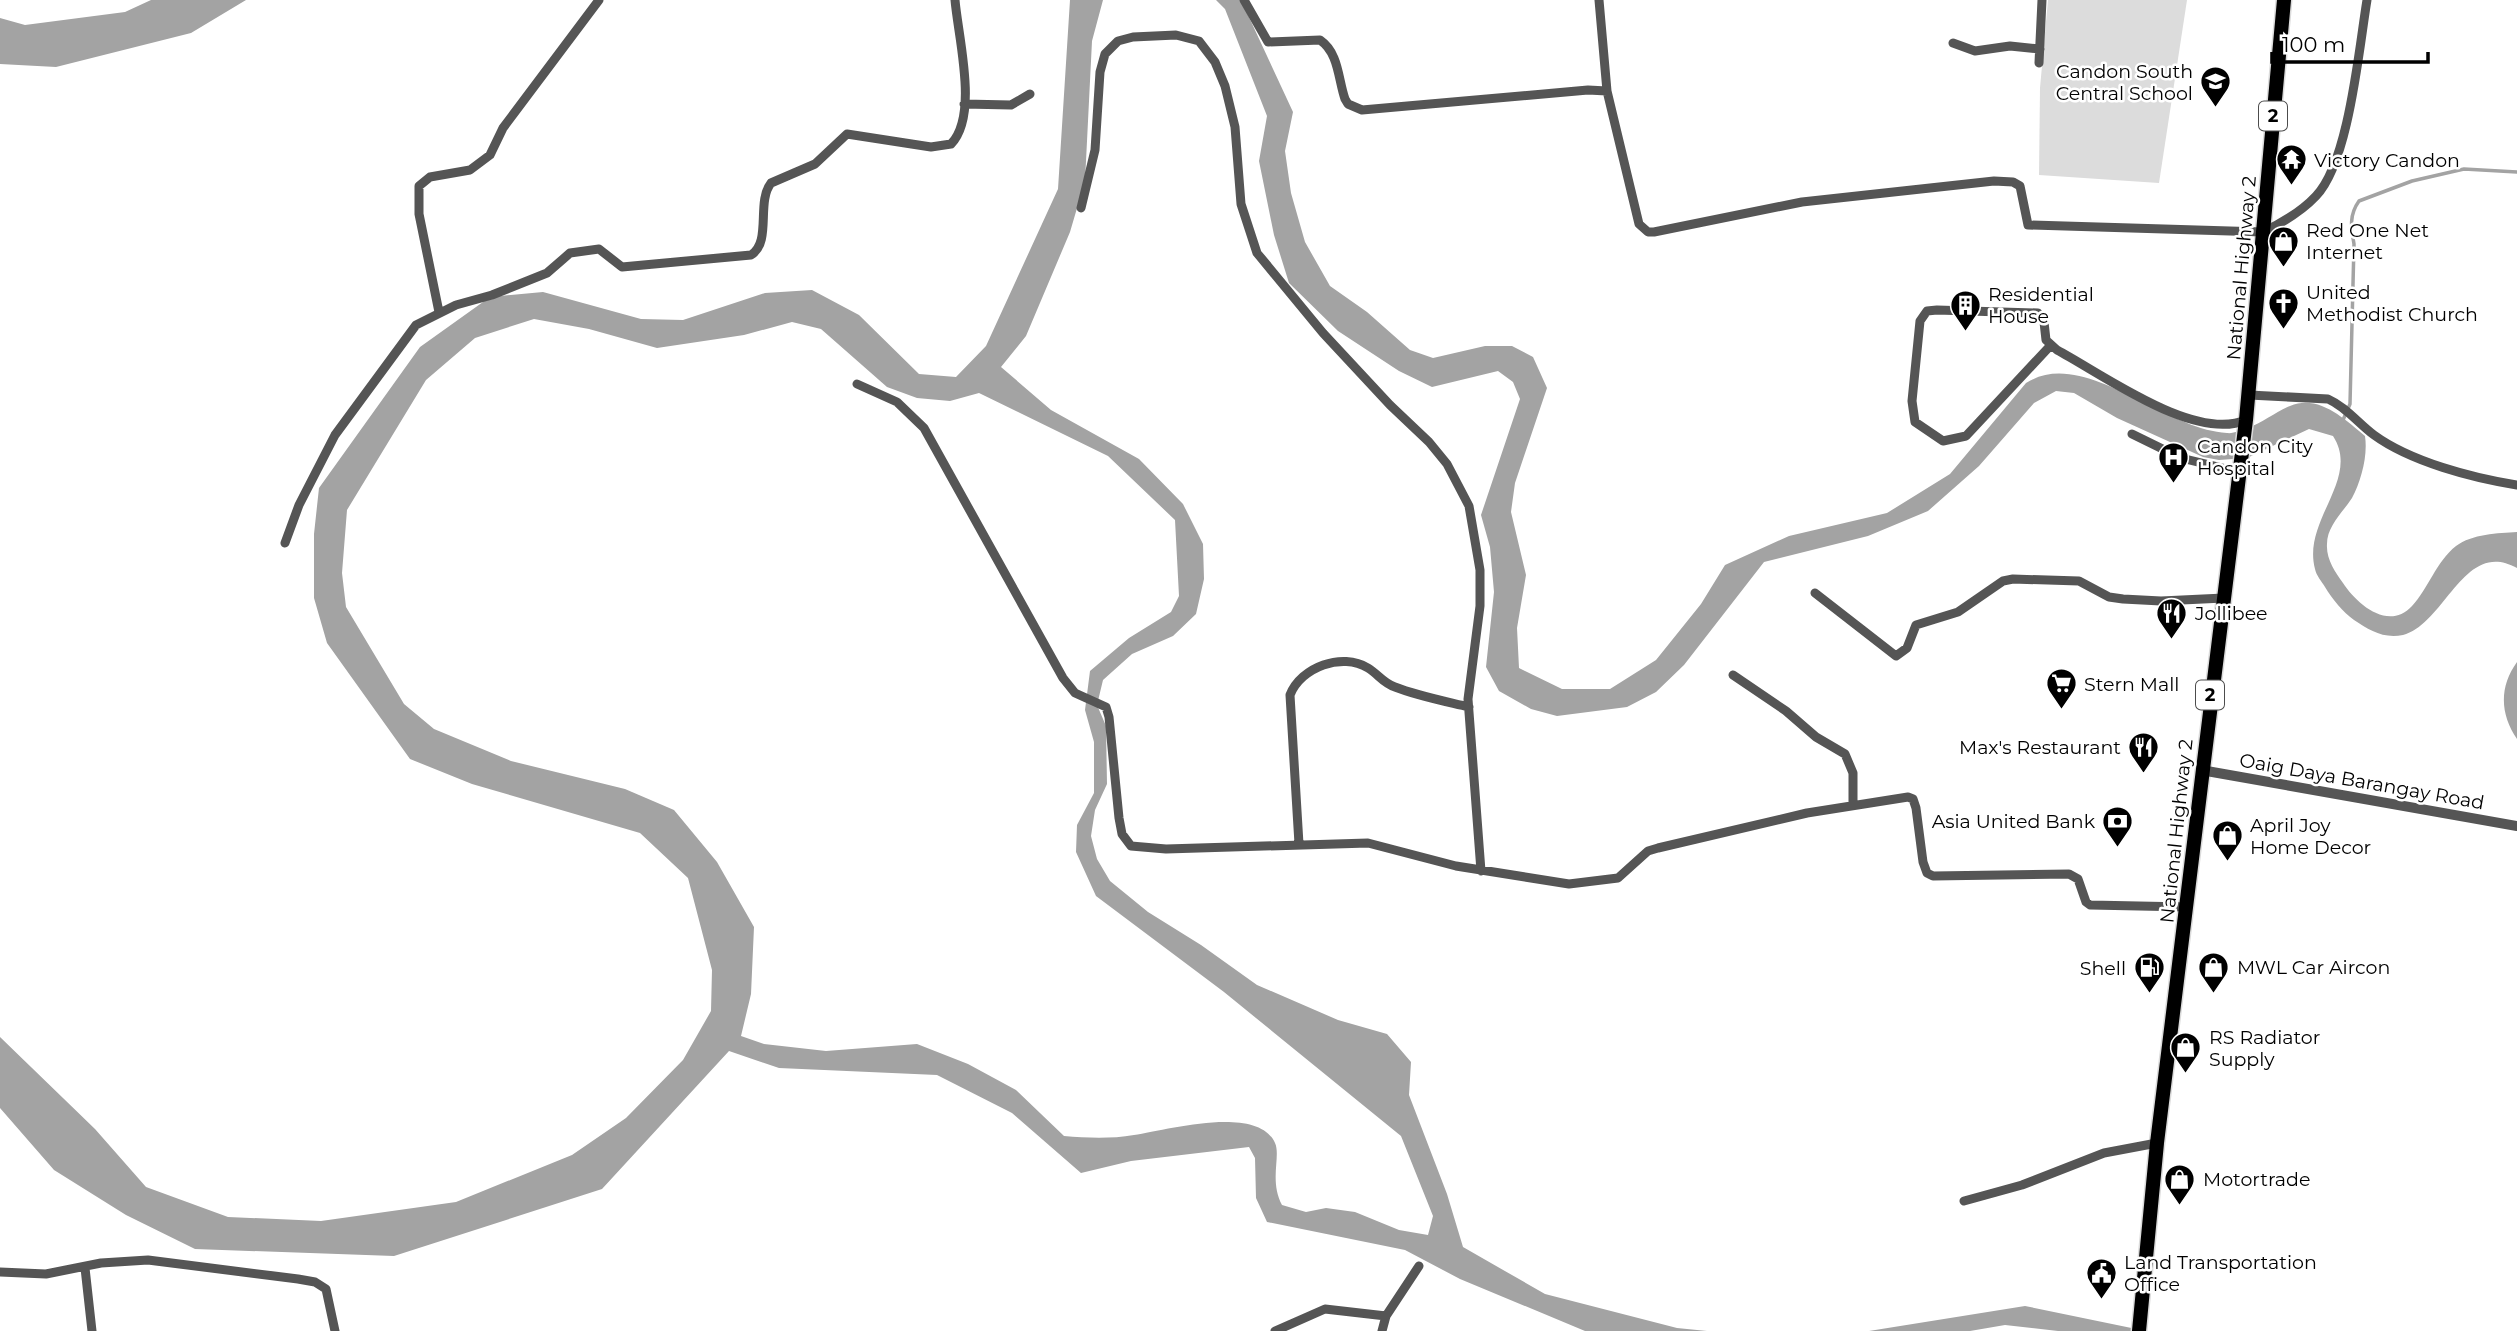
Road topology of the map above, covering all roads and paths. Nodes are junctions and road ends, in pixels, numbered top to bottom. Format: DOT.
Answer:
graph roads {
  1 [pos="599,0"];
  2 [pos="955,0"];
  3 [pos="1244,0"];
  4 [pos="1599,0"];
  5 [pos="2042,0"];
  6 [pos="2284,0"];
  7 [pos="2367,0"];
  8 [pos="1953,43"];
  9 [pos="2040,49"];
  10 [pos="2039,63"];
  11 [pos="1607,91"];
  12 [pos="1030,94"];
  13 [pos="964,104"];
  14 [pos="1081,208"];
  15 [pos="2263,232"];
  16 [pos="439,312"];
  17 [pos="2051,345"];
  18 [pos="857,384"];
  19 [pos="2249,395"];
  20 [pos="2246,422"];
  21 [pos="2132,434"];
  22 [pos="2239,468"];
  23 [pos="2517,485"];
  24 [pos="285,542"];
  25 [pos="1815,593"];
  26 [pos="2224,598"];
  27 [pos="1733,675"];
  28 [pos="1469,707"];
  29 [pos="2201,770"];
  30 [pos="1853,804"];
  31 [pos="2517,827"];
  32 [pos="1299,844"];
  33 [pos="1481,871"];
  34 [pos="2188,907"];
  35 [pos="2157,1143"];
  36 [pos="1964,1201"];
  37 [pos="1419,1266"];
  38 [pos="85,1268"];
  39 [pos="0,1272"];
  40 [pos="1386,1316"];
  41 [pos="2140,1328"];
  42 [pos="92,1331"];
  43 [pos="335,1331"];
  44 [pos="1275,1331"];
  45 [pos="1382,1331"];
  1 -- 16 [label="street"];
  2 -- 13 [label="street"];
  3 -- 11 [label="street"];
  4 -- 11 [label="street"];
  5 -- 9 [label="street"];
  6 -- 15 [label="main road, National Highway 2 / 2"];
  7 -- 15 [label="street"];
  8 -- 9 [label="street"];
  9 -- 10 [label="street"];
  11 -- 15 [label="street"];
  12 -- 13 [label="street"];
  13 -- 16 [label="street"];
  14 -- 28 [label="street"];
  15 -- 19 [label="main road, National Highway 2 / 2"];
  16 -- 24 [label="street"];
  17 -- 17 [label="street"];
  17 -- 20 [label="street"];
  18 -- 32 [label="street"];
  19 -- 20 [label="main road, National Highway 2 / 2"];
  19 -- 23 [label="street"];
  20 -- 22 [label="main road, National Highway 2 / 2"];
  21 -- 22 [label="street"];
  22 -- 26 [label="main road, National Highway 2 / 2"];
  25 -- 26 [label="street"];
  26 -- 29 [label="main road, National Highway 2 / 2"];
  27 -- 30 [label="street"];
  28 -- 32 [label="street"];
  28 -- 33 [label="street"];
  29 -- 31 [label="street, Oaig Daya Barangay Road"];
  29 -- 34 [label="main road, National Highway 2 / 2"];
  30 -- 33 [label="street"];
  30 -- 34 [label="street"];
  32 -- 33 [label="street"];
  34 -- 35 [label="main road, National Highway 2 / 2"];
  35 -- 36 [label="street"];
  35 -- 41 [label="main road, National Highway 2 / 2"];
  37 -- 40 [label="street"];
  38 -- 39 [label="street"];
  38 -- 42 [label="street"];
  38 -- 43 [label="street"];
  40 -- 44 [label="street"];
  40 -- 45 [label="street"];
}
